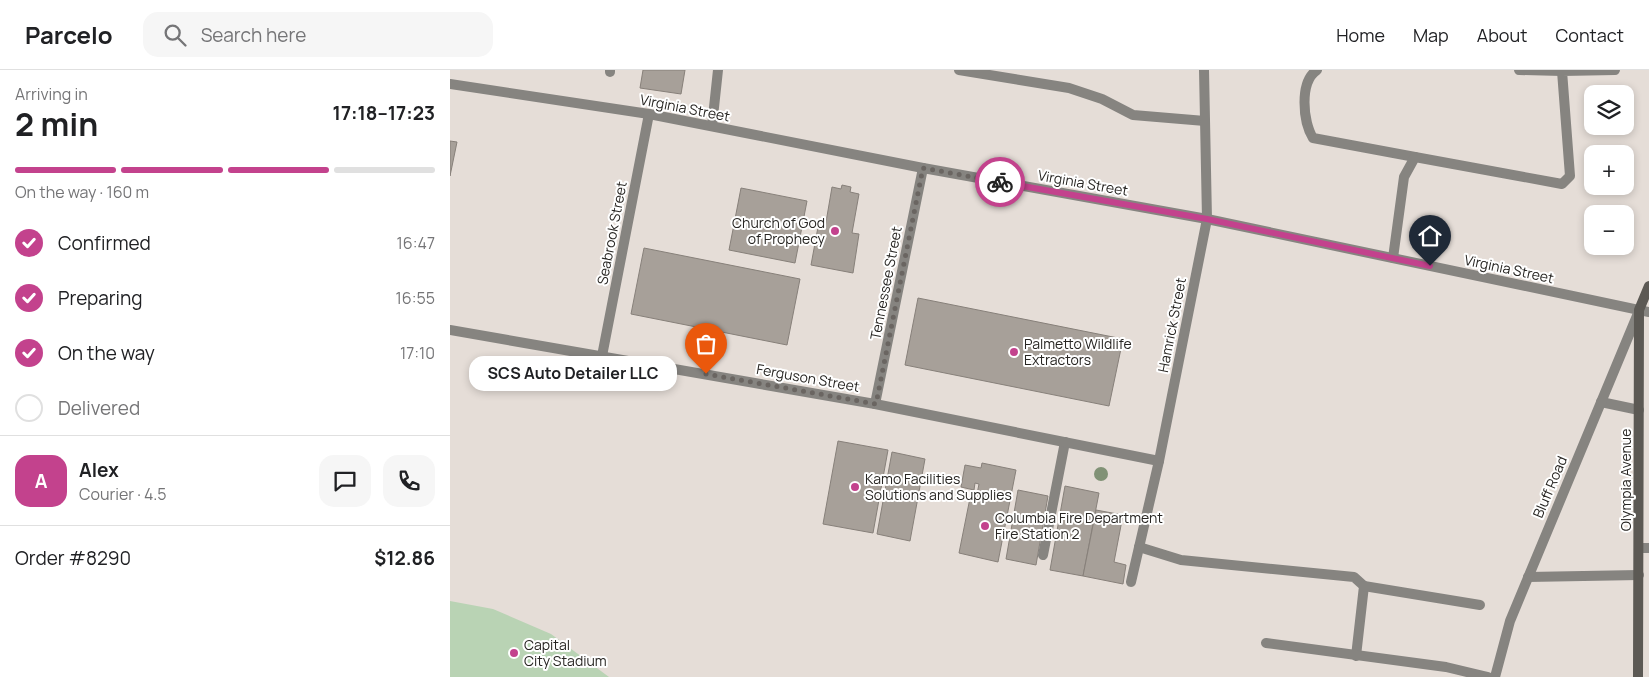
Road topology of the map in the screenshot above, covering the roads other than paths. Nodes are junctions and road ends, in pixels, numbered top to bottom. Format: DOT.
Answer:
graph roads {
  1 [pos="718,70"];
  2 [pos="959,70"];
  3 [pos="1204,70"];
  4 [pos="1317,70"];
  5 [pos="1519,70"];
  6 [pos="1615,70"];
  7 [pos="1562,72"];
  8 [pos="450,84"];
  9 [pos="649,114"];
  10 [pos="1205,121"];
  11 [pos="712,126"];
  12 [pos="1415,157"];
  13 [pos="923,168"];
  14 [pos="1207,219"];
  15 [pos="1393,258"];
  16 [pos="1649,286"];
  17 [pos="1644,311"];
  18 [pos="450,330"];
  19 [pos="602,356"];
  20 [pos="1600,402"];
  21 [pos="876,404"];
  22 [pos="1640,410"];
  23 [pos="1065,442"];
  24 [pos="1160,461"];
  25 [pos="1139,547"];
  26 [pos="1644,548"];
  27 [pos="1042,555"];
  28 [pos="1639,575"];
  29 [pos="1528,577"];
  30 [pos="1131,582"];
  31 [pos="1364,586"];
  32 [pos="1480,604"];
  33 [pos="1266,643"];
  34 [pos="1356,656"];
  35 [pos="1488,677"];
  36 [pos="1494,677"];
  37 [pos="1638,677"];
  1 -- 11 [label="street"];
  2 -- 10 [label="street"];
  3 -- 10 [label="street, Hamrick Street"];
  4 -- 12 [label="street"];
  5 -- 7 [label="street"];
  6 -- 7 [label="street"];
  7 -- 12 [label="street"];
  8 -- 9 [label="street, Virginia Street"];
  9 -- 11 [label="street, Virginia Street"];
  9 -- 19 [label="street, Seabrook Street"];
  10 -- 14 [label="street, Hamrick Street"];
  11 -- 13 [label="street, Virginia Street"];
  12 -- 15 [label="street"];
  13 -- 14 [label="street, Virginia Street"];
  13 -- 21 [label="street, Tennessee Street"];
  14 -- 15 [label="street, Virginia Street"];
  14 -- 24 [label="street, Hamrick Street"];
  15 -- 17 [label="street, Virginia Street"];
  16 -- 17 [label="main road, Olympia Avenue"];
  17 -- 20 [label="street, Bluff Road"];
  17 -- 22 [label="main road, Olympia Avenue"];
  18 -- 19 [label="street, Ferguson Street"];
  19 -- 21 [label="street, Ferguson Street"];
  20 -- 22 [label="street"];
  20 -- 29 [label="street, Bluff Road"];
  21 -- 23 [label="street, Ferguson Street"];
  22 -- 26 [label="main road, Olympia Avenue"];
  23 -- 24 [label="street, Ferguson Street"];
  23 -- 27 [label="street"];
  24 -- 25 [label="street, Hamrick Street"];
  25 -- 30 [label="street, Hamrick Street"];
  25 -- 31 [label="street"];
  26 -- 28 [label="main road, Olympia Avenue"];
  28 -- 29 [label="street"];
  28 -- 37 [label="main road, Olympia Avenue"];
  29 -- 36 [label="street, Bluff Road"];
  31 -- 32 [label="street"];
  31 -- 34 [label="street"];
  33 -- 34 [label="street"];
  34 -- 35 [label="street"];
}
